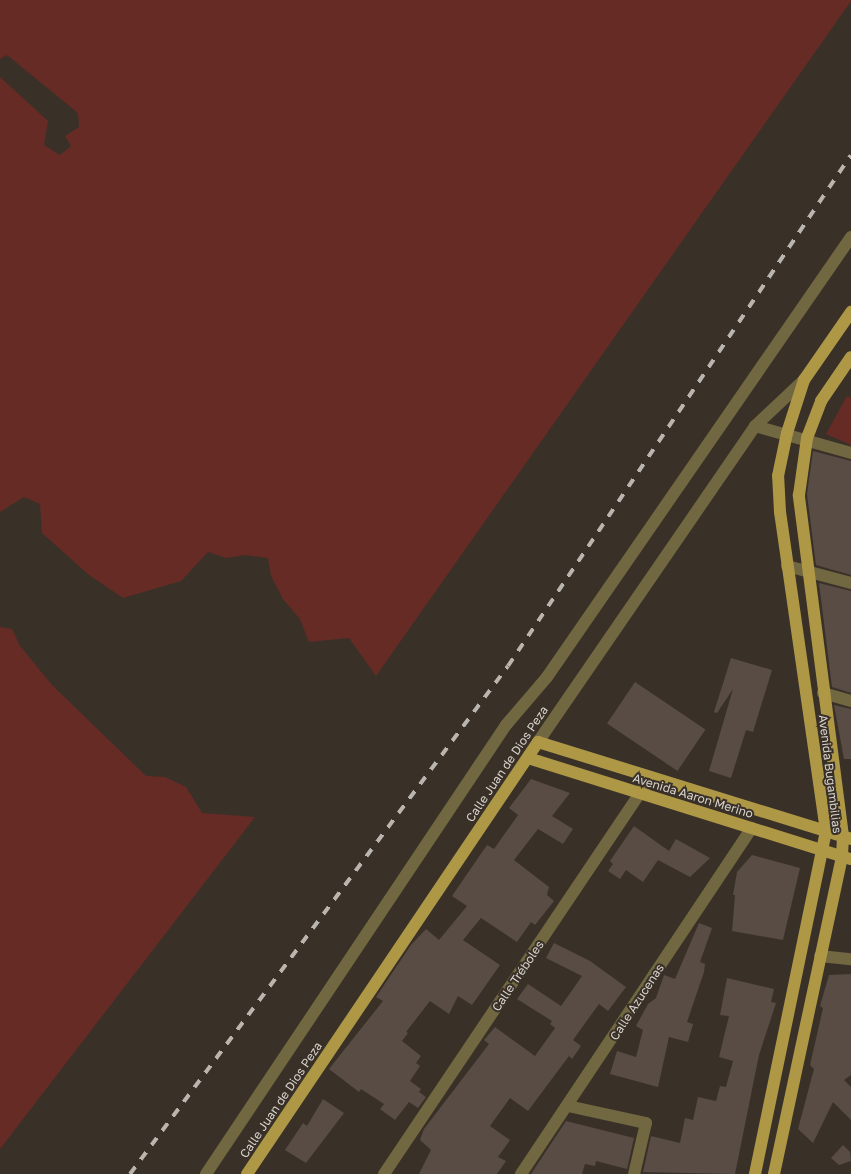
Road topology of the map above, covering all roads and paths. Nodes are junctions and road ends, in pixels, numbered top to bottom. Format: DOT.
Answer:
graph roads {
  1 [pos="851,237"];
  2 [pos="849,319"];
  3 [pos="851,357"];
  4 [pos="804,380"];
  5 [pos="755,426"];
  6 [pos="786,433"];
  7 [pos="807,438"];
  8 [pos="851,453"];
  9 [pos="788,566"];
  10 [pos="807,570"];
  11 [pos="851,583"];
  12 [pos="823,693"];
  13 [pos="851,701"];
  14 [pos="538,742"];
  15 [pos="528,758"];
  16 [pos="651,777"];
  17 [pos="641,794"];
  18 [pos="752,828"];
  19 [pos="826,831"];
  20 [pos="847,838"];
  21 [pos="824,851"];
  22 [pos="846,858"];
  23 [pos="820,956"];
  24 [pos="851,959"];
  25 [pos="568,1106"];
  26 [pos="251,1172"];
  27 [pos="206,1174"];
  28 [pos="384,1174"];
  29 [pos="521,1174"];
  30 [pos="634,1174"];
  31 [pos="755,1174"];
  32 [pos="774,1174"];
  1 -- 27 [label="street"];
  2 -- 4 [label="main road, Calle Juan de Dios Peza"];
  3 -- 7 [label="main road"];
  4 -- 5 [label="street, Calle Juan de Dios Peza"];
  4 -- 6 [label="main road, Calle Juan de Dios Peza"];
  5 -- 6 [label="street"];
  5 -- 14 [label="street, Calle Juan de Dios Peza"];
  6 -- 7 [label="street"];
  6 -- 9 [label="main road, Avenida Bugambilias"];
  7 -- 8 [label="street"];
  7 -- 10 [label="main road, Avenida Bugambilias"];
  9 -- 10 [label="street"];
  9 -- 19 [label="main road, Avenida Bugambilias"];
  10 -- 11 [label="street"];
  10 -- 12 [label="main road, Avenida Bugambilias"];
  12 -- 13 [label="street"];
  12 -- 20 [label="main road, Avenida Bugambilias"];
  14 -- 15 [label="main road, Calle Juan de Dios Peza"];
  14 -- 16 [label="main road, Avenida Aaron Merino"];
  15 -- 17 [label="main road, Avenida Aaron Merino"];
  15 -- 26 [label="main road, Calle Juan de Dios Peza"];
  16 -- 17 [label="street, Calle Tréboles"];
  16 -- 19 [label="main road, Avenida Aaron Merino"];
  17 -- 18 [label="main road, Avenida Aaron Merino"];
  17 -- 28 [label="street, Calle Tréboles"];
  18 -- 21 [label="main road, Avenida Aaron Merino"];
  18 -- 25 [label="street, Calle Azucenas"];
  19 -- 20 [label="main road, Avenida Aaron Merino"];
  19 -- 21 [label="main road, Avenida Bugambilias"];
  20 -- 22 [label="main road, Avenida Bugambilias"];
  21 -- 22 [label="main road, Avenida Aaron Merino"];
  21 -- 31 [label="main road, Avenida Bugambilias"];
  22 -- 23 [label="main road, Avenida Bugambilias"];
  23 -- 24 [label="street"];
  23 -- 32 [label="main road, Avenida Bugambilias"];
  25 -- 29 [label="street, Calle Azucenas"];
  25 -- 30 [label="street"];
}
